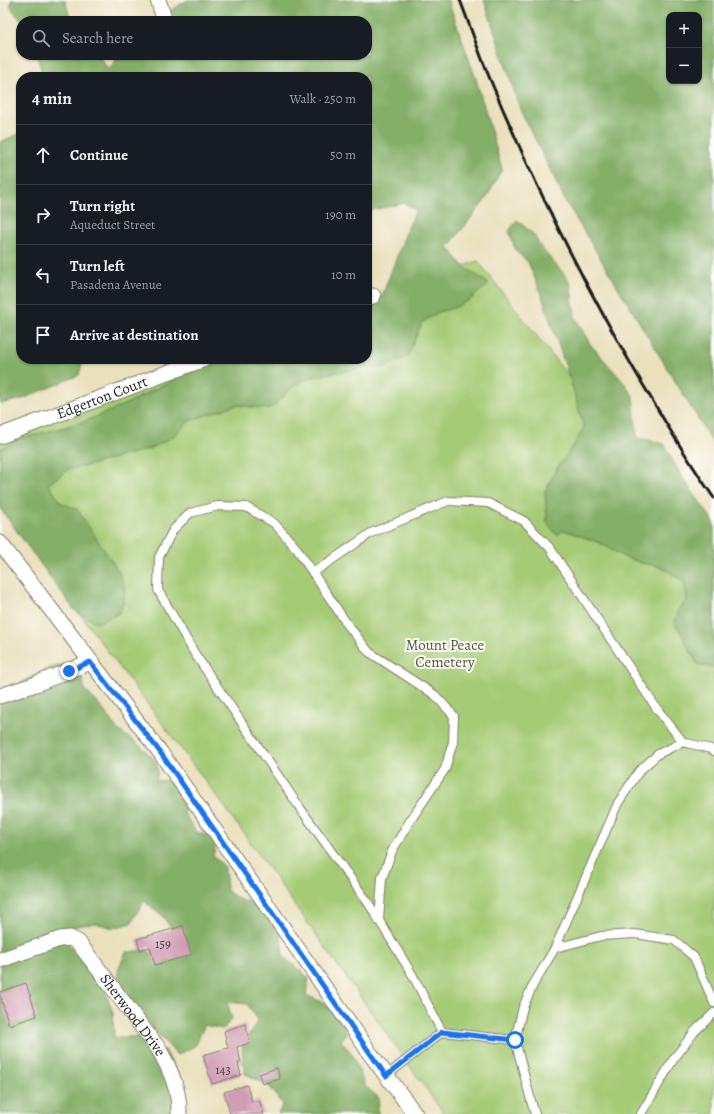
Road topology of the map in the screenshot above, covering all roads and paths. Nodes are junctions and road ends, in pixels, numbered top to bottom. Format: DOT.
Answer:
graph roads {
  1 [pos="158,0"];
  2 [pos="163,16"];
  3 [pos="191,364"];
  4 [pos="0,436"];
  5 [pos="0,543"];
  6 [pos="313,573"];
  7 [pos="90,662"];
  8 [pos="0,696"];
  9 [pos="683,742"];
  10 [pos="714,751"];
  11 [pos="379,921"];
  12 [pos="555,948"];
  13 [pos="0,960"];
  14 [pos="714,1003"];
  15 [pos="714,1013"];
  16 [pos="442,1032"];
  17 [pos="515,1040"];
  18 [pos="386,1076"];
  19 [pos="180,1114"];
  20 [pos="415,1114"];
  21 [pos="536,1114"];
  22 [pos="641,1114"];
  1 -- 2 [label="street"];
  3 -- 4 [label="street, Edgerton Court"];
  5 -- 7 [label="street"];
  6 -- 9 [label="lane"];
  6 -- 11 [label="lane"];
  6 -- 11 [label="lane"];
  7 -- 8 [label="street"];
  7 -- 18 [label="street"];
  9 -- 10 [label="lane"];
  9 -- 12 [label="lane"];
  11 -- 16 [label="lane"];
  12 -- 14 [label="lane"];
  12 -- 17 [label="lane"];
  13 -- 19 [label="street, Sherwood Drive"];
  15 -- 22 [label="lane"];
  16 -- 17 [label="lane"];
  16 -- 18 [label="lane"];
  17 -- 21 [label="lane"];
  18 -- 20 [label="street"];
}
